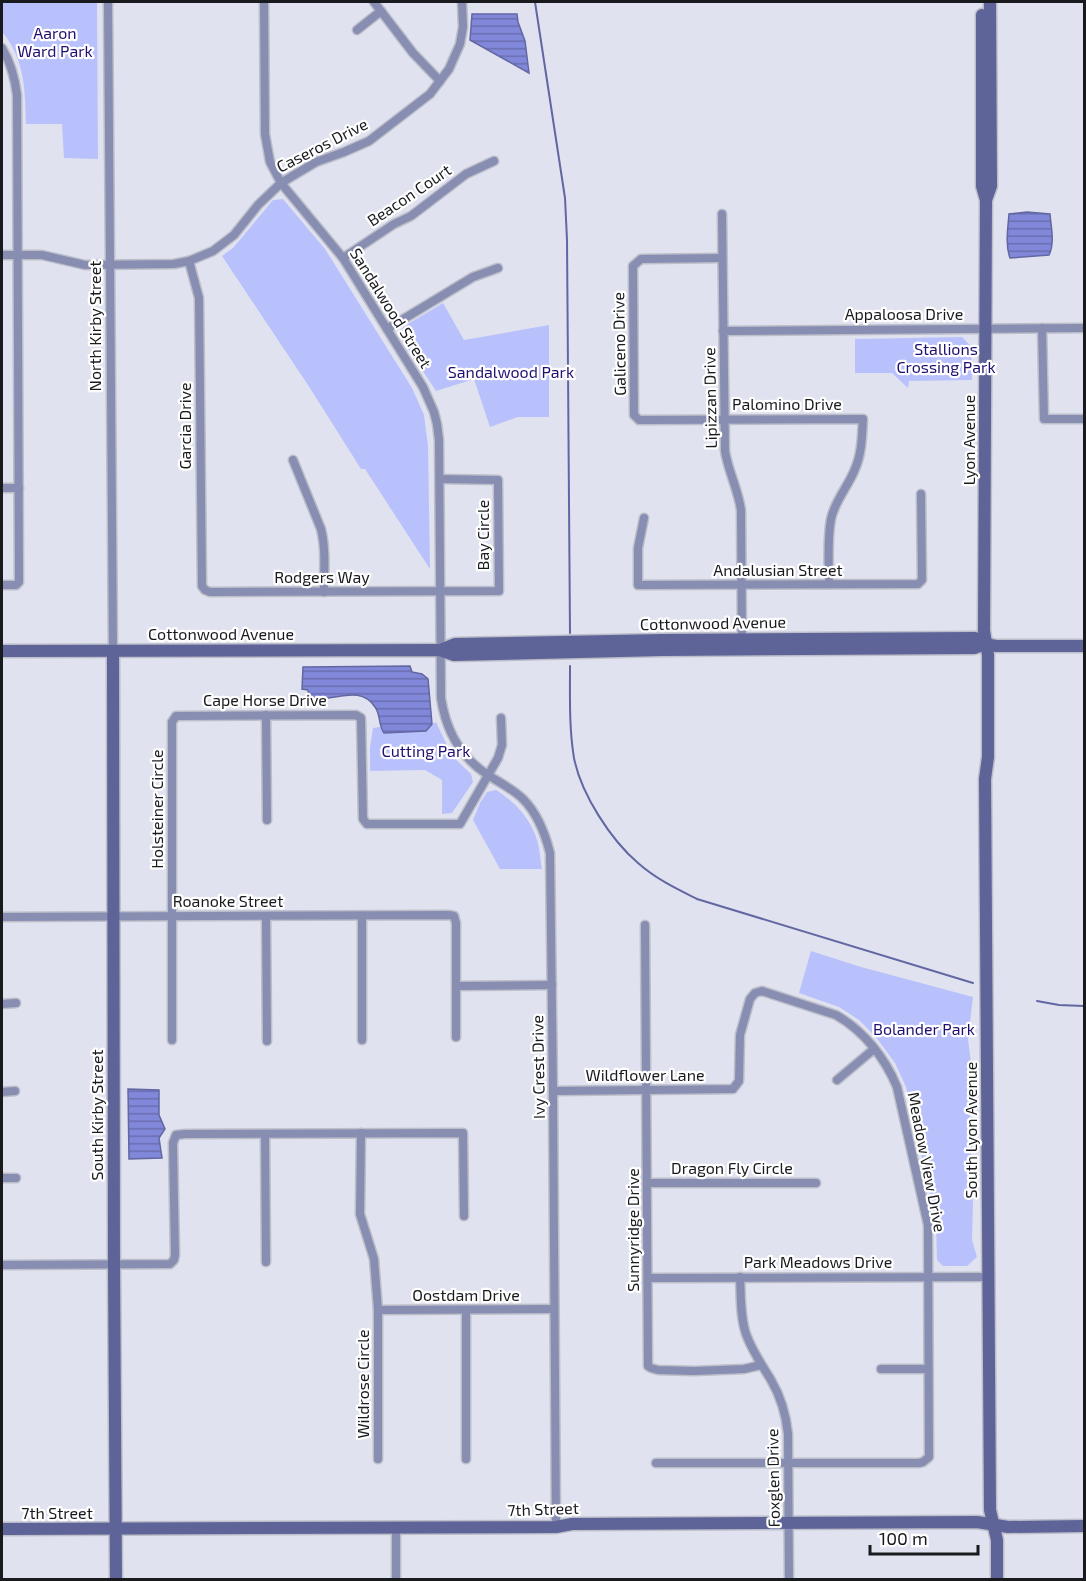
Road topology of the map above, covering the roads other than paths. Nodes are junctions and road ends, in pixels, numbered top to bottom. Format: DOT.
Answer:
graph roads {
  1 [pos="108,2"];
  2 [pos="264,2"];
  3 [pos="374,2"];
  4 [pos="462,2"];
  5 [pos="982,2"];
  6 [pos="990,2"];
  7 [pos="381,11"];
  8 [pos="357,30"];
  9 [pos="2,48"];
  10 [pos="440,81"];
  11 [pos="494,161"];
  12 [pos="281,183"];
  13 [pos="987,200"];
  14 [pos="723,214"];
  15 [pos="2,255"];
  16 [pos="18,255"];
  17 [pos="343,258"];
  18 [pos="722,258"];
  19 [pos="189,261"];
  20 [pos="109,264"];
  21 [pos="498,268"];
  22 [pos="1042,328"];
  23 [pos="1084,328"];
  24 [pos="387,329"];
  25 [pos="986,329"];
  26 [pos="723,331"];
  27 [pos="724,419"];
  28 [pos="1084,419"];
  29 [pos="639,420"];
  30 [pos="293,460"];
  31 [pos="440,478"];
  32 [pos="2,488"];
  33 [pos="19,488"];
  34 [pos="921,494"];
  35 [pos="644,518"];
  36 [pos="829,584"];
  37 [pos="2,585"];
  38 [pos="741,585"];
  39 [pos="205,590"];
  40 [pos="441,591"];
  41 [pos="324,592"];
  42 [pos="985,644"];
  43 [pos="742,645"];
  44 [pos="1084,646"];
  45 [pos="440,650"];
  46 [pos="2,651"];
  47 [pos="113,651"];
  48 [pos="266,715"];
  49 [pos="501,717"];
  50 [pos="172,722"];
  51 [pos="488,775"];
  52 [pos="267,820"];
  53 [pos="266,916"];
  54 [pos="362,916"];
  55 [pos="2,917"];
  56 [pos="113,917"];
  57 [pos="172,917"];
  58 [pos="645,925"];
  59 [pos="552,985"];
  60 [pos="457,986"];
  61 [pos="16,1003"];
  62 [pos="2,1004"];
  63 [pos="456,1037"];
  64 [pos="172,1040"];
  65 [pos="362,1040"];
  66 [pos="267,1041"];
  67 [pos="874,1049"];
  68 [pos="837,1080"];
  69 [pos="736,1087"];
  70 [pos="15,1091"];
  71 [pos="554,1091"];
  72 [pos="647,1091"];
  73 [pos="2,1092"];
  74 [pos="361,1133"];
  75 [pos="265,1134"];
  76 [pos="2,1178"];
  77 [pos="16,1178"];
  78 [pos="648,1183"];
  79 [pos="816,1183"];
  80 [pos="464,1216"];
  81 [pos="266,1262"];
  82 [pos="114,1264"];
  83 [pos="2,1265"];
  84 [pos="740,1277"];
  85 [pos="928,1277"];
  86 [pos="989,1277"];
  87 [pos="648,1278"];
  88 [pos="554,1309"];
  89 [pos="378,1310"];
  90 [pos="466,1310"];
  91 [pos="761,1365"];
  92 [pos="881,1369"];
  93 [pos="928,1370"];
  94 [pos="378,1459"];
  95 [pos="466,1459"];
  96 [pos="656,1463"];
  97 [pos="789,1463"];
  98 [pos="789,1523"];
  99 [pos="993,1524"];
  100 [pos="1084,1526"];
  101 [pos="556,1527"];
  102 [pos="396,1528"];
  103 [pos="2,1529"];
  104 [pos="116,1530"];
  105 [pos="116,1580"];
  106 [pos="396,1580"];
  107 [pos="789,1580"];
  108 [pos="997,1580"];
  1 -- 20 [label="street, North Kirby Street"];
  2 -- 12 [label="street, Sandalwood Street"];
  3 -- 7 [label="street"];
  4 -- 10 [label="street, Caseros Drive"];
  5 -- 13 [label="street, Lyon Avenue"];
  6 -- 13 [label="street, Lyon Avenue"];
  7 -- 8 [label="street"];
  7 -- 10 [label="street"];
  9 -- 16 [label="street"];
  10 -- 12 [label="street, Caseros Drive"];
  11 -- 17 [label="street, Beacon Court"];
  12 -- 17 [label="street, Sandalwood Street"];
  12 -- 19 [label="street, Caseros Drive"];
  13 -- 25 [label="street, Lyon Avenue"];
  14 -- 18 [label="street, Lipizzan Drive"];
  15 -- 16 [label="street, Caseros Drive"];
  16 -- 20 [label="street, Caseros Drive"];
  16 -- 33 [label="street"];
  17 -- 24 [label="street, Sandalwood Street"];
  18 -- 26 [label="street, Lipizzan Drive"];
  18 -- 29 [label="street, Galiceno Drive"];
  19 -- 20 [label="street, Caseros Drive"];
  19 -- 39 [label="street, Garcia Drive"];
  20 -- 47 [label="street, North Kirby Street"];
  21 -- 24 [label="street"];
  22 -- 23 [label="street, Appaloosa Drive"];
  22 -- 25 [label="street, Appaloosa Drive"];
  22 -- 28 [label="street"];
  24 -- 31 [label="street, Sandalwood Street"];
  25 -- 26 [label="street, Appaloosa Drive"];
  25 -- 42 [label="street, Lyon Avenue"];
  26 -- 27 [label="street, Lipizzan Drive"];
  27 -- 29 [label="street, Palomino Drive"];
  27 -- 36 [label="street, Palomino Drive"];
  27 -- 38 [label="street, Lipizzan Drive"];
  30 -- 41 [label="street"];
  31 -- 40 [label="street, Sandalwood Street"];
  31 -- 40 [label="street, Bay Circle"];
  32 -- 33 [label="street"];
  33 -- 37 [label="street"];
  34 -- 36 [label="street, Andalusian Street"];
  35 -- 38 [label="street, Andalusian Street"];
  36 -- 38 [label="street, Andalusian Street"];
  38 -- 43 [label="street, Lipizzan Drive"];
  39 -- 41 [label="street, Rodgers Way"];
  40 -- 41 [label="street, Rodgers Way"];
  40 -- 45 [label="street, Sandalwood Street"];
  42 -- 43 [label="street, Cottonwood Avenue"];
  42 -- 44 [label="street, Cottonwood Avenue"];
  42 -- 86 [label="street, South Lyon Avenue"];
  43 -- 45 [label="street, Cottonwood Avenue"];
  45 -- 47 [label="street, Cottonwood Avenue"];
  45 -- 51 [label="street, Ivy Crest Drive"];
  46 -- 47 [label="street, Cottonwood Avenue"];
  47 -- 56 [label="street, South Kirby Street"];
  48 -- 50 [label="street, Cape Horse Drive"];
  48 -- 51 [label="street, Cape Horse Drive"];
  48 -- 52 [label="street"];
  49 -- 51 [label="street"];
  50 -- 57 [label="street, Holsteiner Circle"];
  51 -- 59 [label="street, Ivy Crest Drive"];
  53 -- 54 [label="street, Roanoke Street"];
  53 -- 57 [label="street, Roanoke Street"];
  53 -- 66 [label="street"];
  54 -- 60 [label="street, Roanoke Street"];
  54 -- 65 [label="street"];
  55 -- 56 [label="street, Roanoke Street"];
  56 -- 57 [label="street, Roanoke Street"];
  56 -- 82 [label="street, South Kirby Street"];
  57 -- 64 [label="street, Holsteiner Circle"];
  58 -- 72 [label="street, Sunnyridge Drive"];
  59 -- 60 [label="street"];
  59 -- 71 [label="street, Ivy Crest Drive"];
  60 -- 63 [label="street"];
  61 -- 62 [label="street"];
  67 -- 68 [label="street"];
  67 -- 69 [label="street, Meadow View Drive"];
  67 -- 85 [label="street, Meadow View Drive"];
  69 -- 72 [label="street, Wildflower Lane"];
  70 -- 73 [label="street"];
  71 -- 72 [label="street, Wildflower Lane"];
  71 -- 88 [label="street, Ivy Crest Drive"];
  72 -- 78 [label="street, Sunnyridge Drive"];
  74 -- 75 [label="street"];
  74 -- 80 [label="street"];
  74 -- 89 [label="street, Wildrose Circle"];
  75 -- 81 [label="street"];
  75 -- 82 [label="street"];
  76 -- 77 [label="street"];
  78 -- 79 [label="street, Dragon Fly Circle"];
  78 -- 87 [label="street, Sunnyridge Drive"];
  82 -- 83 [label="street"];
  82 -- 104 [label="street, South Kirby Street"];
  84 -- 85 [label="street, Park Meadows Drive"];
  84 -- 87 [label="street, Park Meadows Drive"];
  84 -- 91 [label="street, Foxglen Drive"];
  85 -- 86 [label="street, Park Meadows Drive"];
  85 -- 93 [label="street, Meadow View Drive"];
  86 -- 99 [label="street, South Lyon Avenue"];
  87 -- 91 [label="street, Sunnyridge Drive"];
  88 -- 90 [label="street, Oostdam Drive"];
  88 -- 101 [label="street, Ivy Crest Drive"];
  89 -- 90 [label="street, Oostdam Drive"];
  89 -- 94 [label="street, Wildrose Circle"];
  90 -- 95 [label="street"];
  91 -- 97 [label="street, Foxglen Drive"];
  92 -- 93 [label="street"];
  93 -- 97 [label="street, Meadow View Drive"];
  96 -- 97 [label="street"];
  97 -- 98 [label="street, Foxglen Drive"];
  98 -- 99 [label="street, 7th Street"];
  98 -- 101 [label="street, 7th Street"];
  98 -- 107 [label="street, Foxglen Drive"];
  99 -- 100 [label="street, 7th Street"];
  99 -- 108 [label="street, South Lyon Avenue"];
  101 -- 102 [label="street, 7th Street"];
  102 -- 104 [label="street, 7th Street"];
  102 -- 106 [label="street"];
  103 -- 104 [label="street, 7th Street"];
  104 -- 105 [label="street, South Kirby Street"];
}
